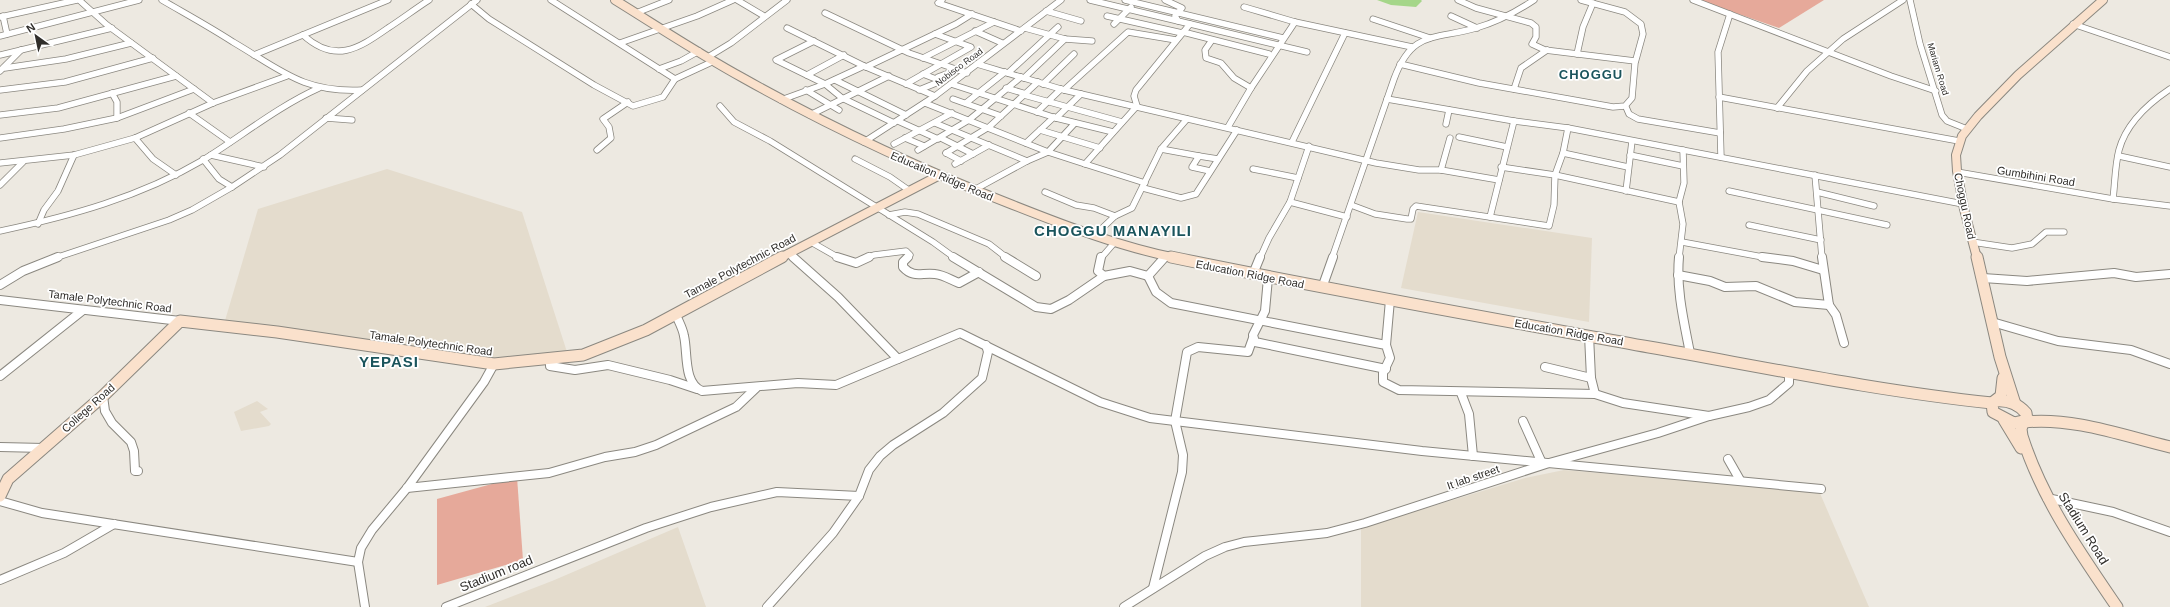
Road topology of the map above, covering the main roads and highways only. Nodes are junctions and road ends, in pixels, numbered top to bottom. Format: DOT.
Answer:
graph roads {
  1 [pos="615,0"];
  2 [pos="2103,0"];
  3 [pos="938,176"];
  4 [pos="180,322"];
  5 [pos="2003,374"];
  6 [pos="1936,398"];
  7 [pos="1994,402"];
  8 [pos="2019,407"];
  9 [pos="2001,418"];
  10 [pos="2024,422"];
  11 [pos="2066,424"];
  12 [pos="2170,447"];
  13 [pos="2030,463"];
  14 [pos="0,496"];
  15 [pos="2117,607"];
  1 -- 3 [label="main road, Education Ridge Road"];
  2 -- 5 [label="main road, Choggu Road"];
  3 -- 4 [label="main road, Tamale Polytechnic Road"];
  3 -- 6 [label="main road, Education Ridge Road"];
  4 -- 14 [label="main road, College Road"];
  5 -- 7 [label="main road, Choggu Road"];
  5 -- 8 [label="main road, Choggu Road"];
  6 -- 7 [label="main road, Education Ridge Road"];
  6 -- 9 [label="main road, Education Ridge Road"];
  7 -- 8 [label="main road, Education Ridge Road"];
  7 -- 9 [label="main road, Stadium Road"];
  8 -- 10 [label="main road, Choggu Road"];
  8 -- 11 [label="main road"];
  9 -- 10 [label="main road, Education Ridge Road"];
  9 -- 13 [label="main road, Stadium Road"];
  10 -- 11 [label="main road"];
  10 -- 13 [label="main road, Stadium Road"];
  11 -- 12 [label="main road"];
  13 -- 15 [label="main road, Stadium Road"];
}
